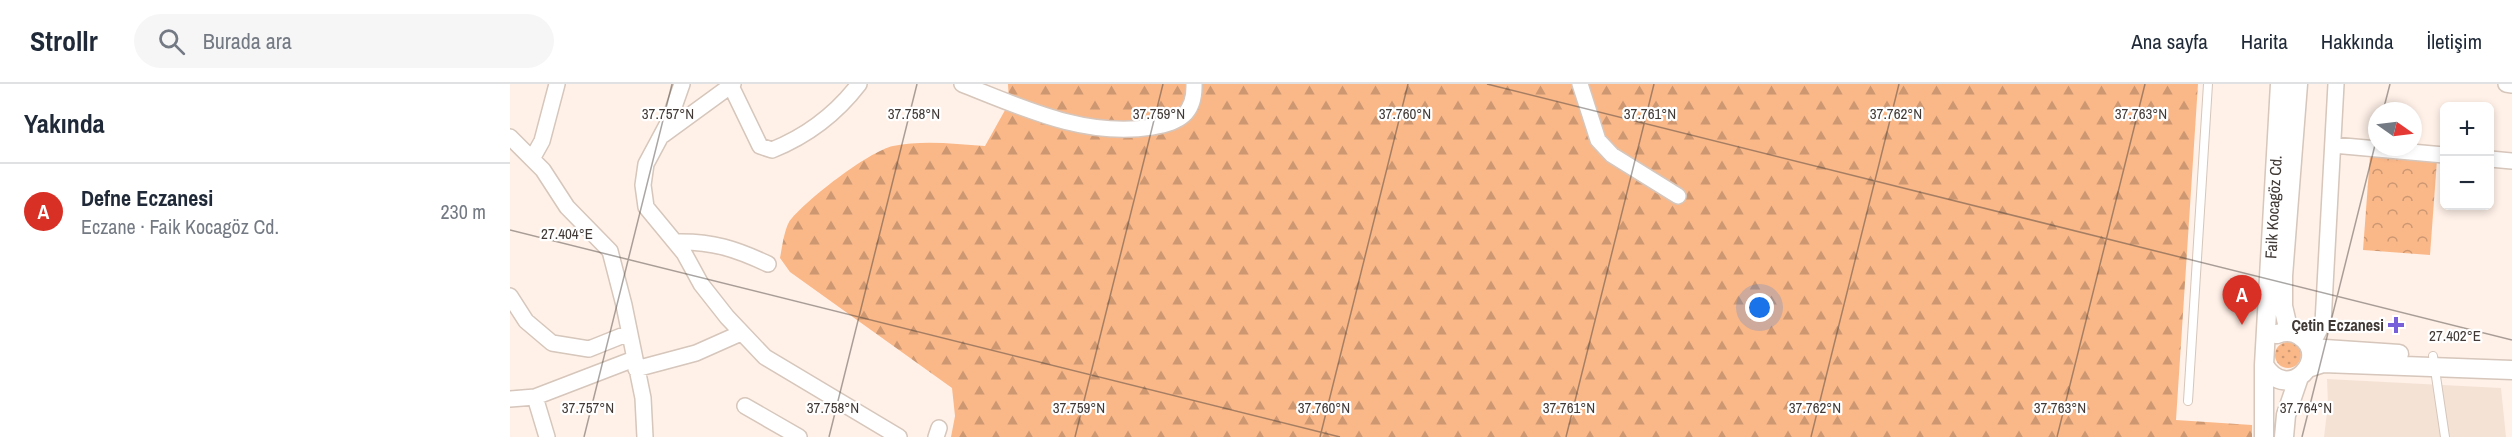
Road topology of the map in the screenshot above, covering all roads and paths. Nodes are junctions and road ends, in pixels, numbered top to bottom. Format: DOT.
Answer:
graph roads {
  1 [pos="557,84"];
  2 [pos="682,84"];
  3 [pos="859,84"];
  4 [pos="962,84"];
  5 [pos="1194,84"];
  6 [pos="1580,84"];
  7 [pos="2208,84"];
  8 [pos="2280,84"];
  9 [pos="2298,84"];
  10 [pos="2336,84"];
  11 [pos="2506,84"];
  12 [pos="732,85"];
  13 [pos="2512,85"];
  14 [pos="510,137"];
  15 [pos="660,138"];
  16 [pos="2333,145"];
  17 [pos="2440,155"];
  18 [pos="532,159"];
  19 [pos="2494,159"];
  20 [pos="2512,161"];
  21 [pos="1677,196"];
  22 [pos="676,242"];
  23 [pos="768,264"];
  24 [pos="510,296"];
  25 [pos="2289,332"];
  26 [pos="630,333"];
  27 [pos="741,333"];
  28 [pos="2266,345"];
  29 [pos="2310,348"];
  30 [pos="2512,358"];
  31 [pos="2433,361"];
  32 [pos="635,364"];
  33 [pos="2264,365"];
  34 [pos="2512,370"];
  35 [pos="2304,373"];
  36 [pos="535,397"];
  37 [pos="510,399"];
  38 [pos="2188,401"];
  39 [pos="745,406"];
  40 [pos="547,437"];
  41 [pos="644,437"];
  42 [pos="799,437"];
  43 [pos="899,437"];
  44 [pos="2264,437"];
  45 [pos="2284,437"];
  46 [pos="2445,437"];
  1 -- 18 [label="street"];
  2 -- 15 [label="street"];
  3 -- 12 [label="street"];
  4 -- 5 [label="street"];
  6 -- 21 [label="street"];
  7 -- 38 [label="lane"];
  8 -- 28 [label="street, Faik Kocagöz Cd."];
  9 -- 25 [label="street"];
  10 -- 16 [label="street"];
  11 -- 13 [label="street"];
  12 -- 15 [label="street"];
  14 -- 18 [label="street"];
  15 -- 22 [label="street"];
  16 -- 17 [label="street"];
  16 -- 29 [label="street"];
  18 -- 26 [label="street"];
  19 -- 20 [label="street"];
  22 -- 23 [label="street"];
  22 -- 27 [label="street"];
  24 -- 26 [label="street"];
  25 -- 28 [label="street"];
  25 -- 29 [label="street"];
  26 -- 32 [label="street"];
  27 -- 32 [label="street"];
  27 -- 43 [label="street"];
  28 -- 33 [label="street, Faik Kocagöz Cd."];
  29 -- 31 [label="street"];
  29 -- 35 [label="street"];
  30 -- 31 [label="street"];
  31 -- 34 [label="street"];
  31 -- 35 [label="street"];
  31 -- 46 [label="lane"];
  32 -- 36 [label="street"];
  32 -- 41 [label="street"];
  33 -- 35 [label="street"];
  33 -- 44 [label="street, Faik Kocagöz Cd."];
  35 -- 45 [label="street"];
  36 -- 37 [label="street"];
  36 -- 40 [label="street"];
  39 -- 42 [label="street"];
}
